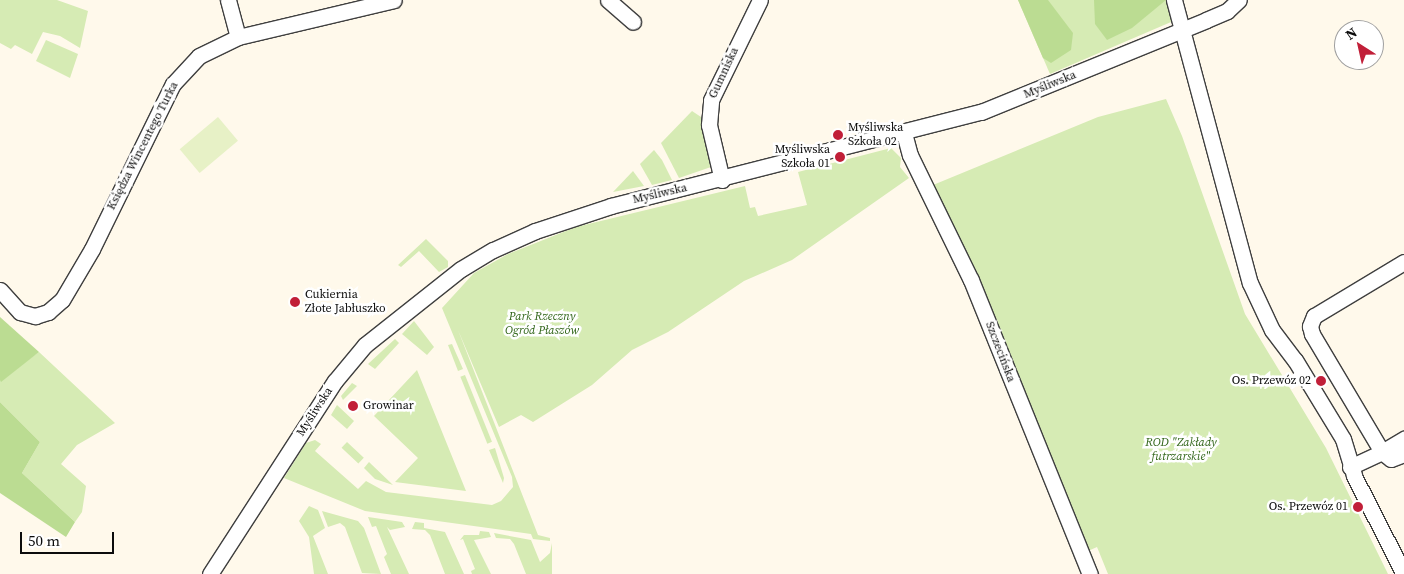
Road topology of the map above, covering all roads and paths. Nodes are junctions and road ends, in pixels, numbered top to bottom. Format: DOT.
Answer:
graph roads {
  1 [pos="228,0"];
  2 [pos="394,0"];
  3 [pos="608,0"];
  4 [pos="760,0"];
  5 [pos="1174,0"];
  6 [pos="1239,0"];
  7 [pos="632,22"];
  8 [pos="1181,30"];
  9 [pos="238,37"];
  10 [pos="904,134"];
  11 [pos="722,180"];
  12 [pos="1404,262"];
  13 [pos="0,290"];
  14 [pos="1404,438"];
  15 [pos="1382,452"];
  16 [pos="1404,454"];
  17 [pos="1350,468"];
  18 [pos="210,574"];
  19 [pos="1090,574"];
  20 [pos="1404,574"];
  1 -- 9 [label="street"];
  2 -- 9 [label="street, Księdza Wincentego Turka"];
  3 -- 7 [label="street"];
  4 -- 11 [label="street, Gumniska"];
  5 -- 8 [label="street"];
  6 -- 8 [label="street, Myśliwska"];
  8 -- 10 [label="street, Myśliwska"];
  8 -- 17 [label="street"];
  9 -- 13 [label="street, Księdza Wincentego Turka"];
  10 -- 11 [label="street, Myśliwska"];
  10 -- 19 [label="street, Szczecińska"];
  11 -- 18 [label="street, Myśliwska"];
  12 -- 15 [label="street"];
  14 -- 15 [label="street"];
  15 -- 16 [label="street"];
  15 -- 17 [label="street"];
  17 -- 20 [label="street"];
}
